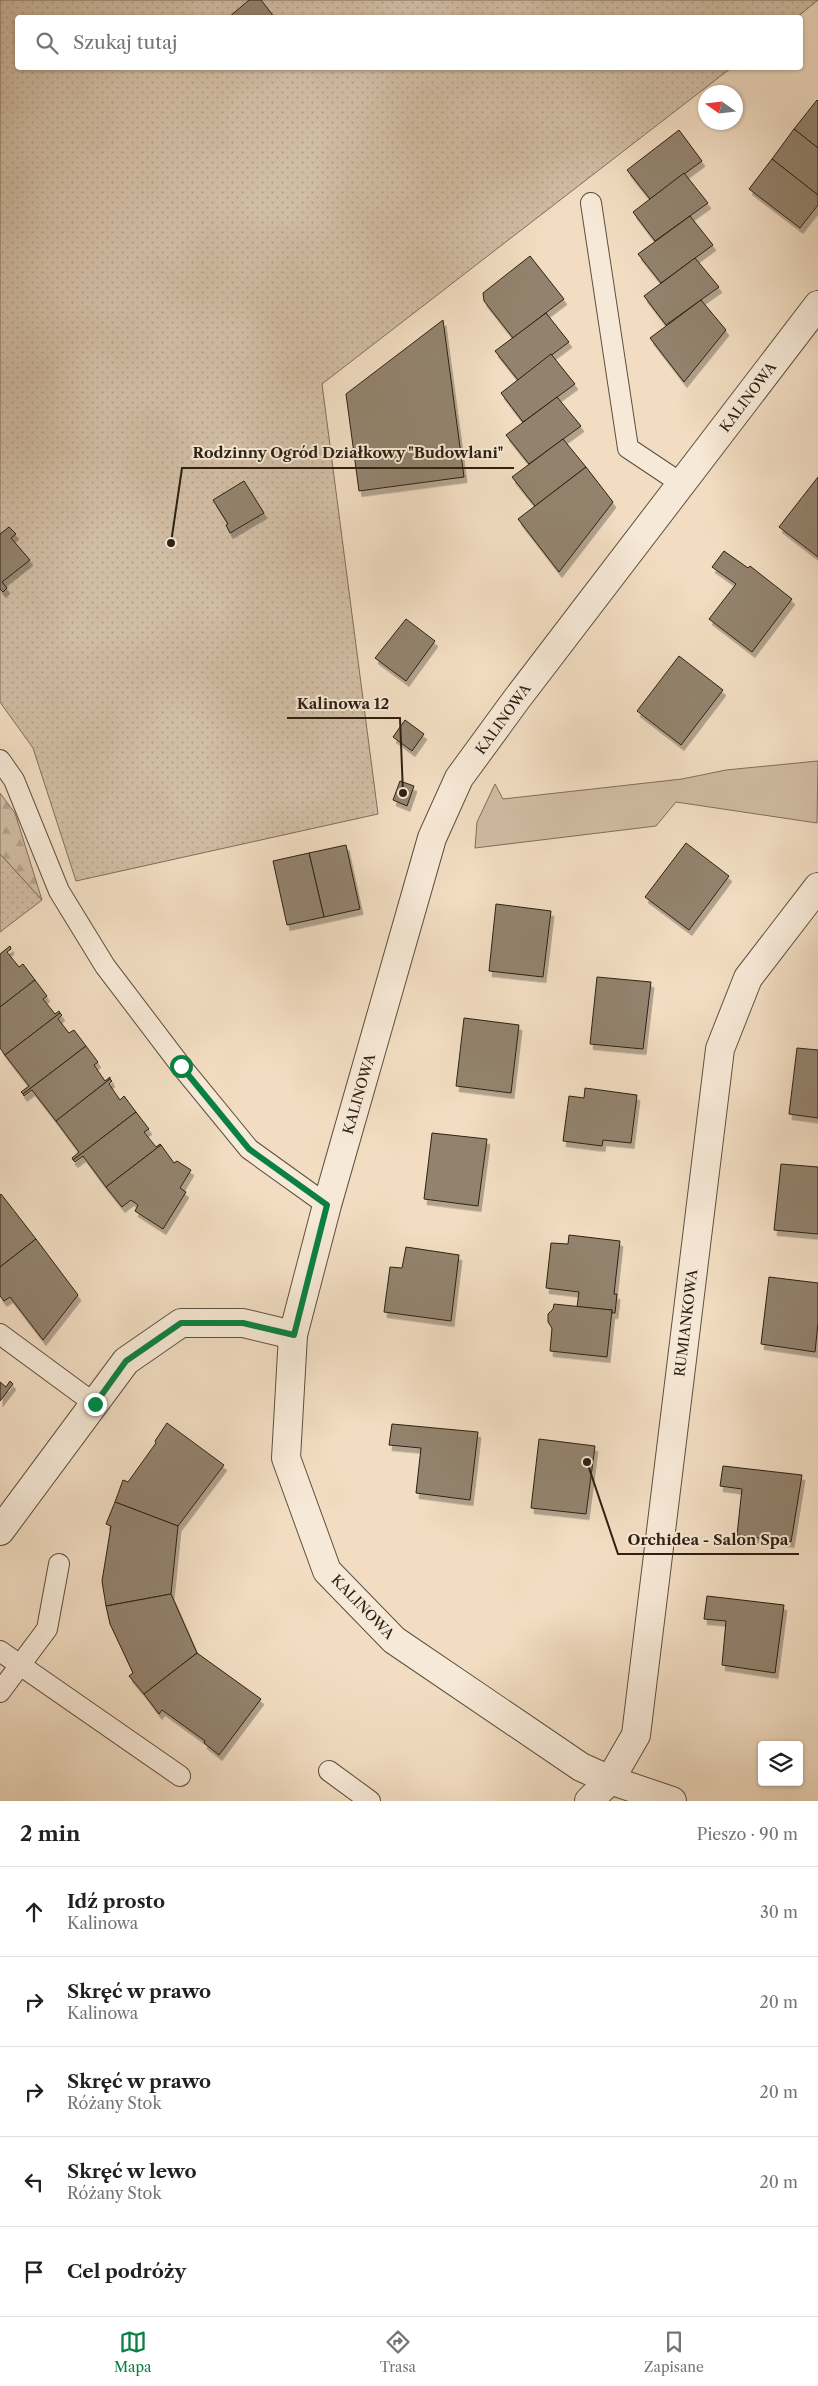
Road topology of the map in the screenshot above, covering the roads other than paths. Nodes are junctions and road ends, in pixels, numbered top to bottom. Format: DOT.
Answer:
graph roads {
  1 [pos="590,203"];
  2 [pos="818,305"];
  3 [pos="682,484"];
  4 [pos="0,760"];
  5 [pos="818,887"];
  6 [pos="327,1205"];
  7 [pos="0,1334"];
  8 [pos="294,1335"];
  9 [pos="95,1404"];
  10 [pos="0,1530"];
  11 [pos="59,1564"];
  12 [pos="0,1651"];
  13 [pos="20,1665"];
  14 [pos="0,1692"];
  15 [pos="329,1771"];
  16 [pos="180,1776"];
  17 [pos="610,1780"];
  18 [pos="370,1801"];
  19 [pos="589,1801"];
  20 [pos="672,1801"];
  1 -- 3 [label="lane"];
  2 -- 3 [label="street, KALINOWA"];
  3 -- 6 [label="street, KALINOWA"];
  4 -- 6 [label="lane"];
  5 -- 17 [label="street, RUMIANKOWA"];
  6 -- 8 [label="street, KALINOWA"];
  7 -- 9 [label="lane"];
  8 -- 9 [label="street"];
  8 -- 17 [label="street, KALINOWA"];
  9 -- 10 [label="street"];
  11 -- 13 [label="lane"];
  12 -- 13 [label="lane"];
  13 -- 14 [label="lane"];
  13 -- 16 [label="lane"];
  15 -- 18 [label="lane"];
  17 -- 19 [label="street, RUMIANKOWA"];
  17 -- 20 [label="street, KALINOWA"];
}
